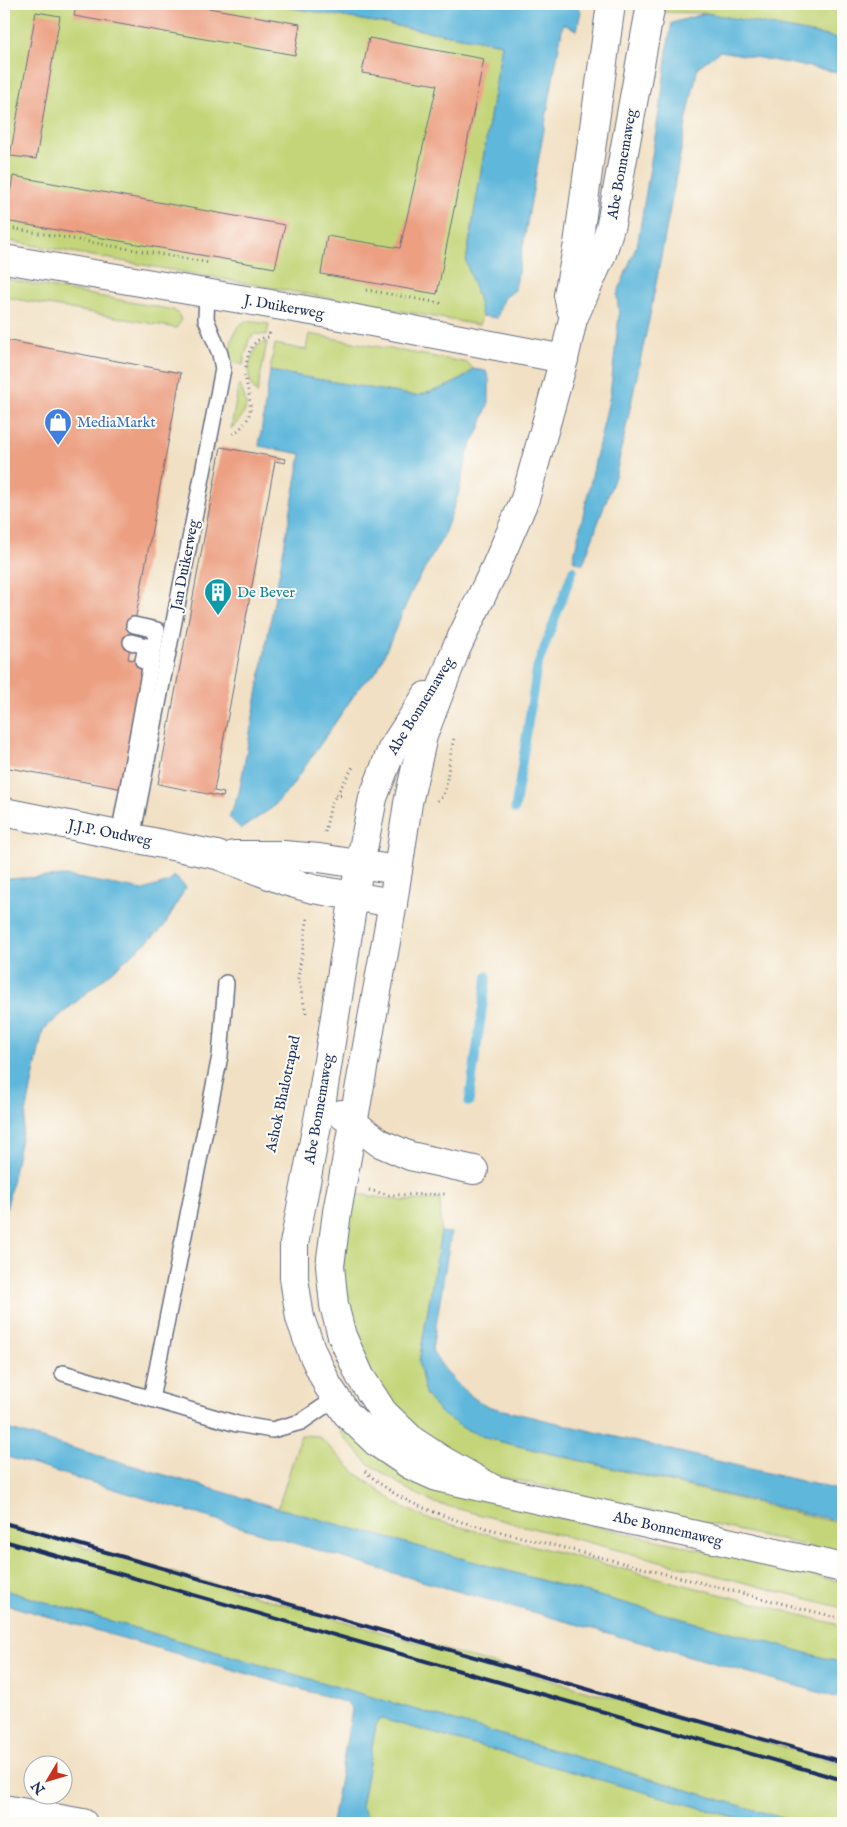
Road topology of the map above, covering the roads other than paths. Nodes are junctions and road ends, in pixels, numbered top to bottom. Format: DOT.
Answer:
graph roads {
  1 [pos="611,4"];
  2 [pos="651,4"];
  3 [pos="4,259"];
  4 [pos="207,293"];
  5 [pos="573,319"];
  6 [pos="564,359"];
  7 [pos="134,625"];
  8 [pos="131,642"];
  9 [pos="456,649"];
  10 [pos="4,812"];
  11 [pos="120,835"];
  12 [pos="217,855"];
  13 [pos="359,864"];
  14 [pos="398,870"];
  15 [pos="354,895"];
  16 [pos="393,903"];
  17 [pos="226,983"];
  18 [pos="322,1099"];
  19 [pos="354,1125"];
  20 [pos="474,1170"];
  21 [pos="63,1373"];
  22 [pos="336,1398"];
  23 [pos="151,1399"];
  24 [pos="493,1489"];
  25 [pos="843,1568"];
  26 [pos="4,1808"];
  27 [pos="84,1823"];
  1 -- 5 [label="street, Abe Bonnemaweg"];
  2 -- 5 [label="street, Abe Bonnemaweg"];
  3 -- 4 [label="street, J. Duikerweg"];
  4 -- 6 [label="street, J. Duikerweg"];
  4 -- 11 [label="lane, Jan Duikerweg"];
  5 -- 6 [label="street, Abe Bonnemaweg"];
  6 -- 9 [label="street, Abe Bonnemaweg"];
  7 -- 11 [label="lane"];
  8 -- 11 [label="lane"];
  9 -- 13 [label="street, Abe Bonnemaweg"];
  9 -- 14 [label="street, Abe Bonnemaweg"];
  10 -- 11 [label="street, J.J.P. Oudweg"];
  11 -- 12 [label="street, J.J.P. Oudweg"];
  12 -- 13 [label="street, J.J.P. Oudweg"];
  12 -- 15 [label="street, J.J.P. Oudweg"];
  13 -- 14 [label="street, J.J.P. Oudweg"];
  13 -- 15 [label="street, Abe Bonnemaweg"];
  14 -- 16 [label="street, Abe Bonnemaweg"];
  15 -- 16 [label="street, J.J.P. Oudweg"];
  15 -- 18 [label="street, Abe Bonnemaweg"];
  16 -- 19 [label="street, Abe Bonnemaweg"];
  17 -- 23 [label="lane"];
  18 -- 19 [label="street"];
  18 -- 22 [label="street, Abe Bonnemaweg"];
  19 -- 20 [label="street"];
  19 -- 24 [label="street, Abe Bonnemaweg"];
  21 -- 23 [label="lane"];
  22 -- 23 [label="lane"];
  22 -- 24 [label="street, Abe Bonnemaweg"];
  24 -- 25 [label="street, Abe Bonnemaweg"];
  26 -- 27 [label="street"];
}
